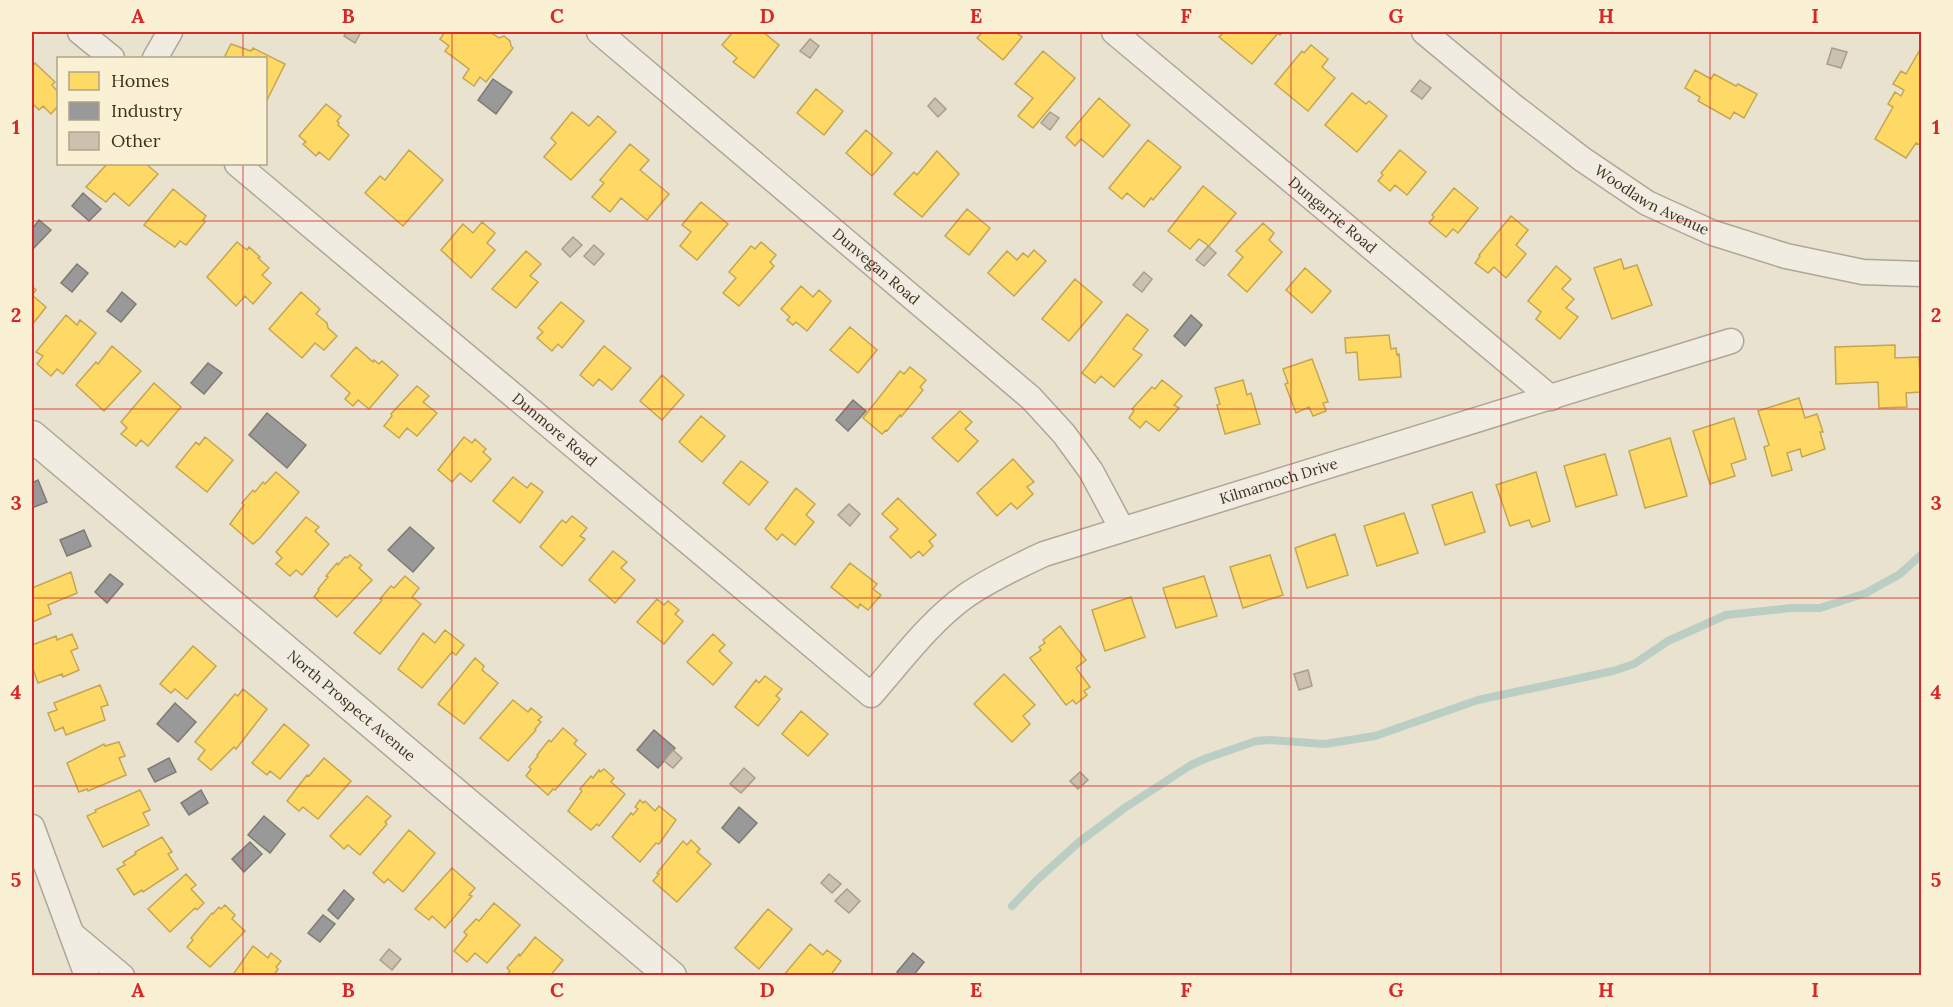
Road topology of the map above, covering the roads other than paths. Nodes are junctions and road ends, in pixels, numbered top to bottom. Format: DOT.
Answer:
graph roads {
  1 [pos="80,32"];
  2 [pos="170,32"];
  3 [pos="599,32"];
  4 [pos="1114,32"];
  5 [pos="1424,32"];
  6 [pos="111,57"];
  7 [pos="156,57"];
  8 [pos="238,165"];
  9 [pos="1922,274"];
  10 [pos="1731,341"];
  11 [pos="1551,398"];
  12 [pos="32,436"];
  13 [pos="1122,529"];
  14 [pos="871,695"];
  15 [pos="32,827"];
  16 [pos="72,933"];
  17 [pos="87,975"];
  18 [pos="122,975"];
  19 [pos="671,975"];
  1 -- 6 [label="street"];
  2 -- 7 [label="street"];
  3 -- 13 [label="street, Dunvegan Road"];
  4 -- 11 [label="street, Dungarrie Road"];
  5 -- 9 [label="street, Woodlawn Avenue"];
  8 -- 14 [label="street, Dunmore Road"];
  10 -- 11 [label="street, Kilmarnoch Drive"];
  11 -- 13 [label="street, Kilmarnoch Drive"];
  12 -- 19 [label="street, North Prospect Avenue"];
  13 -- 14 [label="street, Kilmarnoch Drive"];
  15 -- 16 [label="street"];
  16 -- 17 [label="street"];
  16 -- 18 [label="street"];
}
